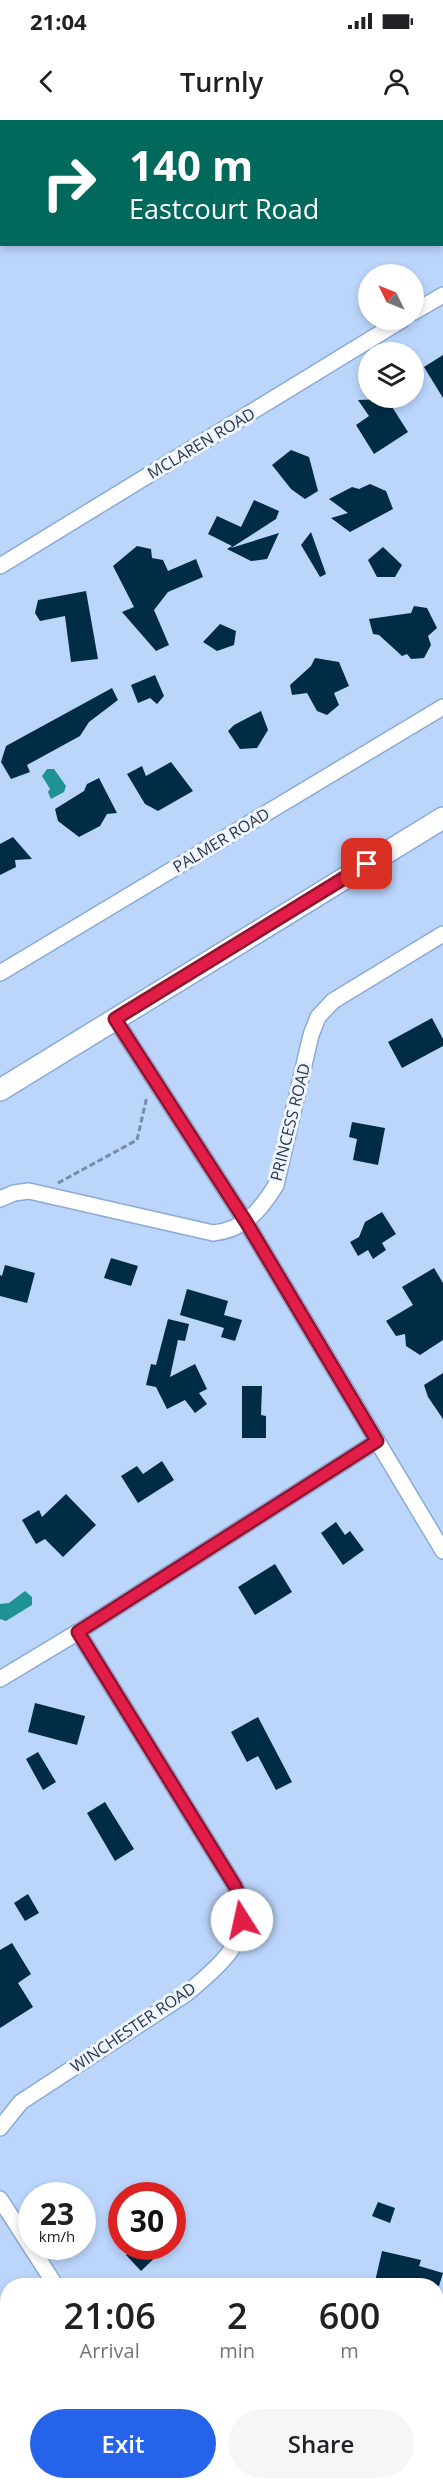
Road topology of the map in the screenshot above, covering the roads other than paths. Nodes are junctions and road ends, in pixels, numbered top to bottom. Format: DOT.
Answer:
graph roads {
  1 [pos="443,295"];
  2 [pos="424,306"];
  3 [pos="386,330"];
  4 [pos="0,566"];
  5 [pos="443,707"];
  6 [pos="443,818"];
  7 [pos="443,934"];
  8 [pos="0,973"];
  9 [pos="115,1019"];
  10 [pos="0,1090"];
  11 [pos="0,1199"];
  12 [pos="246,1222"];
  13 [pos="377,1441"];
  14 [pos="443,1551"];
  15 [pos="78,1632"];
  16 [pos="0,1679"];
  17 [pos="0,2128"];
  18 [pos="0,2199"];
  19 [pos="51,2278"];
  1 -- 2 [label="street"];
  3 -- 4 [label="street, MCLAREN ROAD"];
  5 -- 8 [label="street, PALMER ROAD"];
  6 -- 9 [label="main road"];
  7 -- 12 [label="street, PRINCESS ROAD"];
  9 -- 10 [label="main road"];
  9 -- 12 [label="street"];
  11 -- 12 [label="street, PRINCESS ROAD"];
  12 -- 13 [label="street"];
  13 -- 14 [label="street"];
  13 -- 15 [label="street"];
  15 -- 16 [label="street"];
  15 -- 17 [label="street, WINCHESTER ROAD"];
  18 -- 19 [label="street"];
}
